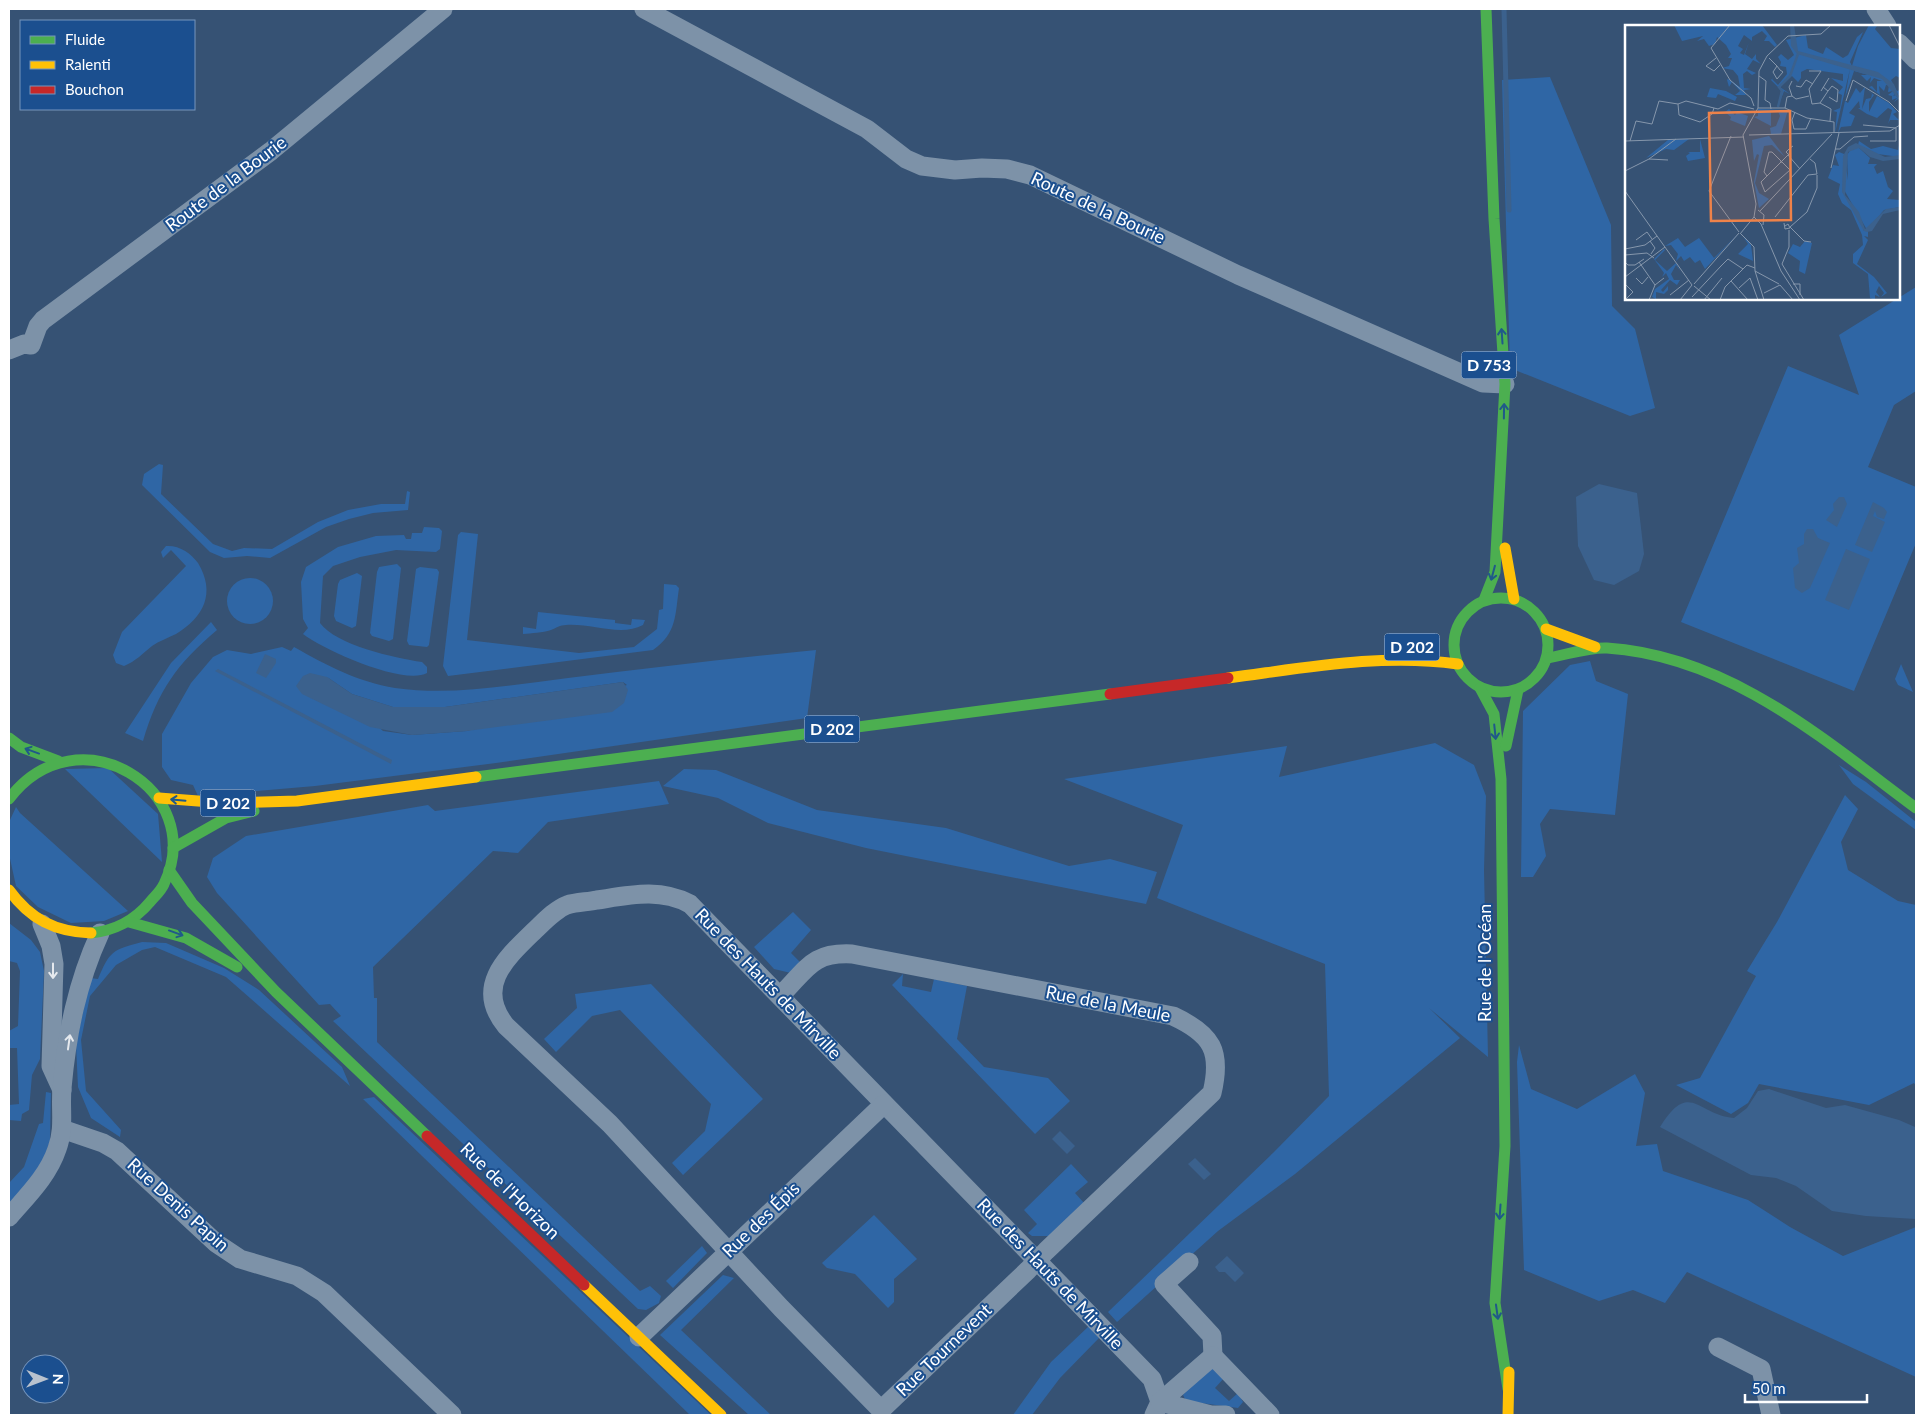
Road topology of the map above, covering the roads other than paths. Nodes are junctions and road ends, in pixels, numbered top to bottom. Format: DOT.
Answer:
graph roads {
  1 [pos="443,9"];
  2 [pos="644,9"];
  3 [pos="1486,9"];
  4 [pos="1876,9"];
  5 [pos="1886,25"];
  6 [pos="1900,44"];
  7 [pos="1916,60"];
  8 [pos="1494,219"];
  9 [pos="1490,335"];
  10 [pos="9,350"];
  11 [pos="1493,384"];
  12 [pos="1491,422"];
  13 [pos="1499,510"];
  14 [pos="1514,599"];
  15 [pos="1484,600"];
  16 [pos="1546,630"];
  17 [pos="1455,632"];
  18 [pos="1441,638"];
  19 [pos="1601,648"];
  20 [pos="1403,649"];
  21 [pos="1547,658"];
  22 [pos="1367,660"];
  23 [pos="1458,664"];
  24 [pos="1480,688"];
  25 [pos="1518,690"];
  26 [pos="9,738"];
  27 [pos="58,761"];
  28 [pos="1501,779"];
  29 [pos="159,798"];
  30 [pos="9,799"];
  31 [pos="297,800"];
  32 [pos="1914,804"];
  33 [pos="174,848"];
  34 [pos="169,870"];
  35 [pos="9,890"];
  36 [pos="13,904"];
  37 [pos="129,922"];
  38 [pos="42,924"];
  39 [pos="100,933"];
  40 [pos="276,992"];
  41 [pos="781,995"];
  42 [pos="62,1090"];
  43 [pos="884,1104"];
  44 [pos="62,1129"];
  45 [pos="1505,1146"];
  46 [pos="9,1217"];
  47 [pos="1512,1236"];
  48 [pos="728,1251"];
  49 [pos="1036,1261"];
  50 [pos="1189,1262"];
  51 [pos="1512,1331"];
  52 [pos="639,1338"];
  53 [pos="1718,1347"];
  54 [pos="1213,1356"];
  55 [pos="1508,1389"];
  56 [pos="1157,1409"];
  57 [pos="884,1412"];
  58 [pos="452,1415"];
  59 [pos="721,1415"];
  60 [pos="1226,1415"];
  61 [pos="1270,1415"];
  62 [pos="1508,1415"];
  63 [pos="1771,1415"];
  1 -- 10 [label="street, Route de la Bourie"];
  2 -- 11 [label="street, Route de la Bourie"];
  3 -- 8 [label="main road, D 753"];
  4 -- 5 [label="street"];
  6 -- 7 [label="street"];
  8 -- 9 [label="main road, D 753"];
  11 -- 8 [label="main road, D 753, one-way"];
  13 -- 11 [label="main road, D 753, one-way"];
  12 -- 13 [label="main road, D 753"];
  13 -- 14 [label="main road, D 753"];
  13 -- 15 [label="main road, D 753, one-way"];
  14 -- 15 [label="main road"];
  14 -- 16 [label="main road"];
  15 -- 17 [label="main road"];
  16 -- 19 [label="main road"];
  16 -- 21 [label="main road"];
  17 -- 18 [label="main road, D 202"];
  17 -- 23 [label="main road"];
  19 -- 21 [label="main road"];
  19 -- 32 [label="main road"];
  20 -- 22 [label="main road, D 202"];
  21 -- 25 [label="main road"];
  22 -- 23 [label="main road, D 202"];
  22 -- 31 [label="main road, D 202"];
  23 -- 24 [label="main road"];
  24 -- 25 [label="main road"];
  24 -- 28 [label="main road, Rue de l'Océan, one-way"];
  25 -- 28 [label="main road, Rue de l'Océan"];
  27 -- 26 [label="main road, one-way"];
  27 -- 29 [label="main road"];
  27 -- 30 [label="main road"];
  28 -- 45 [label="main road, Rue de l'Océan"];
  31 -- 29 [label="main road, D 202, one-way"];
  29 -- 33 [label="main road"];
  31 -- 33 [label="main road, D 202"];
  33 -- 34 [label="main road"];
  34 -- 37 [label="main road"];
  34 -- 40 [label="main road"];
  35 -- 36 [label="main road"];
  36 -- 38 [label="main road"];
  37 -- 39 [label="main road"];
  37 -- 40 [label="main road, one-way"];
  38 -- 39 [label="main road"];
  38 -- 42 [label="street, one-way"];
  42 -- 39 [label="street, one-way"];
  40 -- 52 [label="main road, Rue de l'Horizon"];
  41 -- 43 [label="street, Rue des Hauts de Mirville"];
  41 -- 48 [label="street, Rue des Hauts de Mirville"];
  41 -- 49 [label="street, Rue de la Meule"];
  42 -- 44 [label="street"];
  43 -- 48 [label="street, Rue des Épis"];
  43 -- 49 [label="street, Rue des Hauts de Mirville"];
  44 -- 46 [label="street"];
  44 -- 58 [label="street, Rue Denis Papin"];
  45 -- 47 [label="main road, Rue de l'Océan"];
  45 -- 55 [label="main road, Rue de l'Océan, one-way"];
  48 -- 52 [label="street, Rue des Épis"];
  48 -- 57 [label="street, Rue Tournevent"];
  49 -- 56 [label="street, Rue des Hauts de Mirville"];
  49 -- 57 [label="street, Rue Tournevent"];
  50 -- 54 [label="street"];
  51 -- 55 [label="main road, Rue de l'Océan"];
  52 -- 59 [label="main road, Rue de l'Horizon"];
  53 -- 63 [label="street"];
  54 -- 56 [label="street"];
  54 -- 61 [label="street"];
  55 -- 62 [label="main road, Rue de l'Océan"];
  56 -- 60 [label="street"];
}
